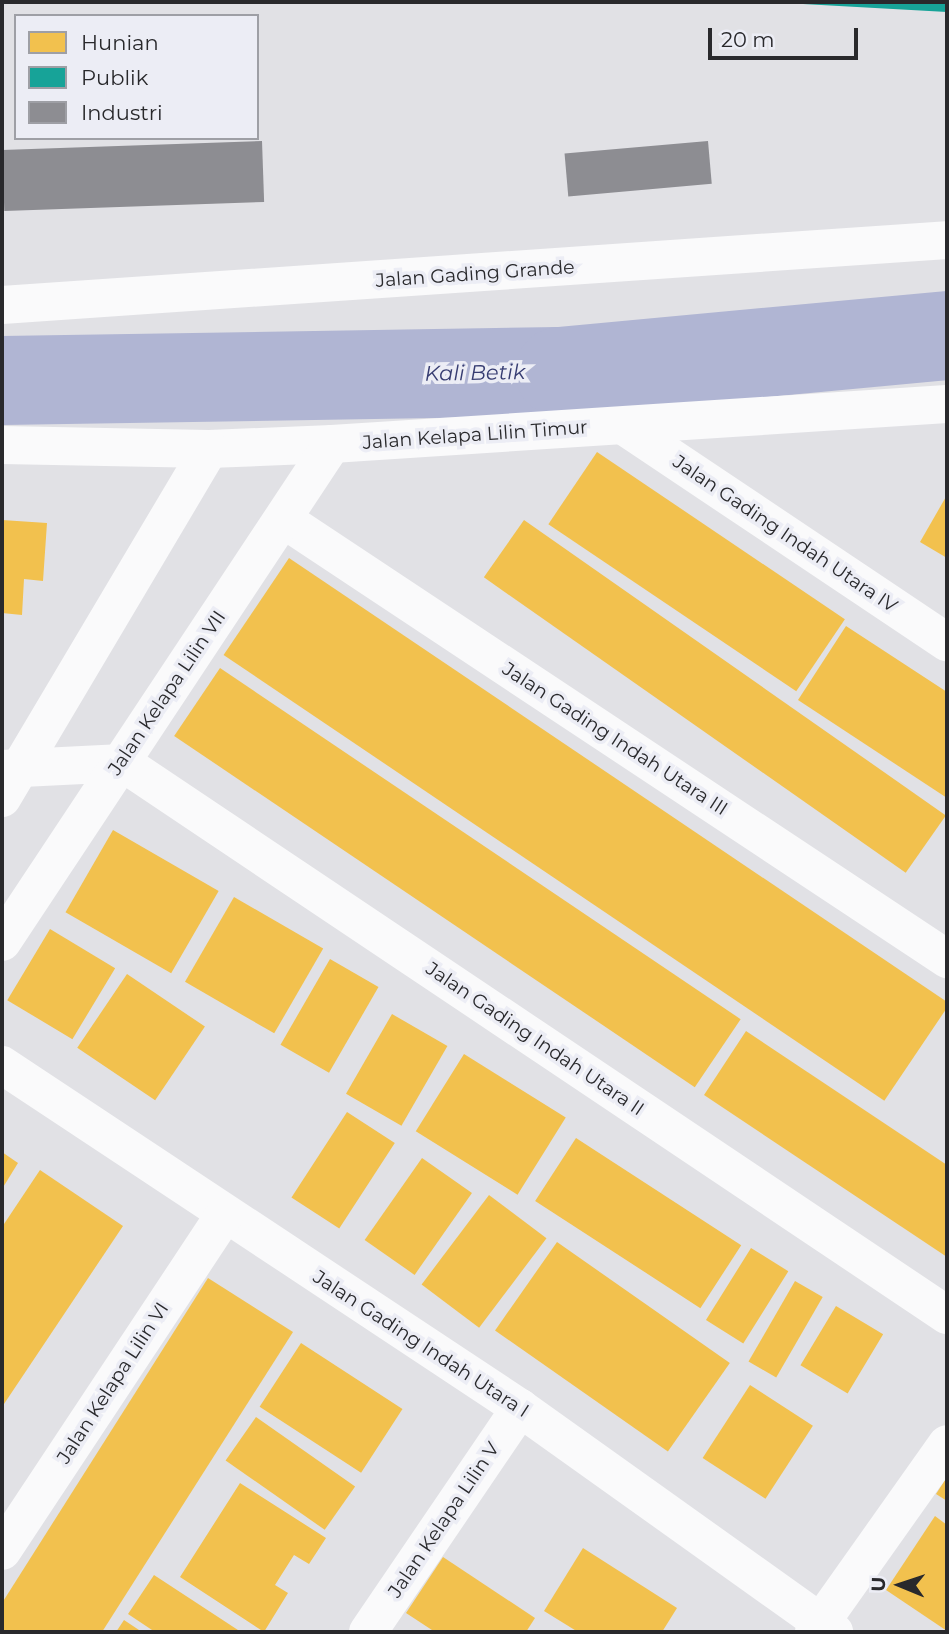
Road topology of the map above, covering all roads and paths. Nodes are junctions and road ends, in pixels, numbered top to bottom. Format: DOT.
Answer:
graph roads {
  1 [pos="947,240"];
  2 [pos="2,305"];
  3 [pos="947,404"];
  4 [pos="624,426"];
  5 [pos="2,444"];
  6 [pos="332,444"];
  7 [pos="209,449"];
  8 [pos="283,519"];
  9 [pos="947,642"];
  10 [pos="122,763"];
  11 [pos="8,779"];
  12 [pos="2,942"];
  13 [pos="947,959"];
  14 [pos="2,1065"];
  15 [pos="225,1214"];
  16 [pos="947,1315"];
  17 [pos="520,1408"];
  18 [pos="947,1444"];
  19 [pos="2,1551"];
  20 [pos="823,1629"];
  21 [pos="368,1632"];
  1 -- 2 [label="street, Jalan Gading Grande"];
  3 -- 4 [label="street, Jalan Kelapa Lilin Timur"];
  4 -- 6 [label="street, Jalan Kelapa Lilin Timur"];
  4 -- 9 [label="street, Jalan Gading Indah Utara IV"];
  5 -- 7 [label="street, Jalan Kelapa Lilin Timur"];
  6 -- 7 [label="street, Jalan Kelapa Lilin Timur"];
  6 -- 8 [label="street, Jalan Kelapa Lilin VII"];
  7 -- 11 [label="street"];
  8 -- 10 [label="street, Jalan Kelapa Lilin VII"];
  8 -- 13 [label="street, Jalan Gading Indah Utara III"];
  10 -- 11 [label="street"];
  10 -- 12 [label="street, Jalan Kelapa Lilin VII"];
  10 -- 16 [label="street, Jalan Gading Indah Utara II"];
  14 -- 15 [label="street, Jalan Gading Indah Utara I"];
  15 -- 17 [label="street, Jalan Gading Indah Utara I"];
  15 -- 19 [label="street, Jalan Kelapa Lilin VI"];
  17 -- 20 [label="street, Jalan Gading Indah Utara I"];
  17 -- 21 [label="street, Jalan Kelapa Lilin V"];
  18 -- 20 [label="street"];
}
